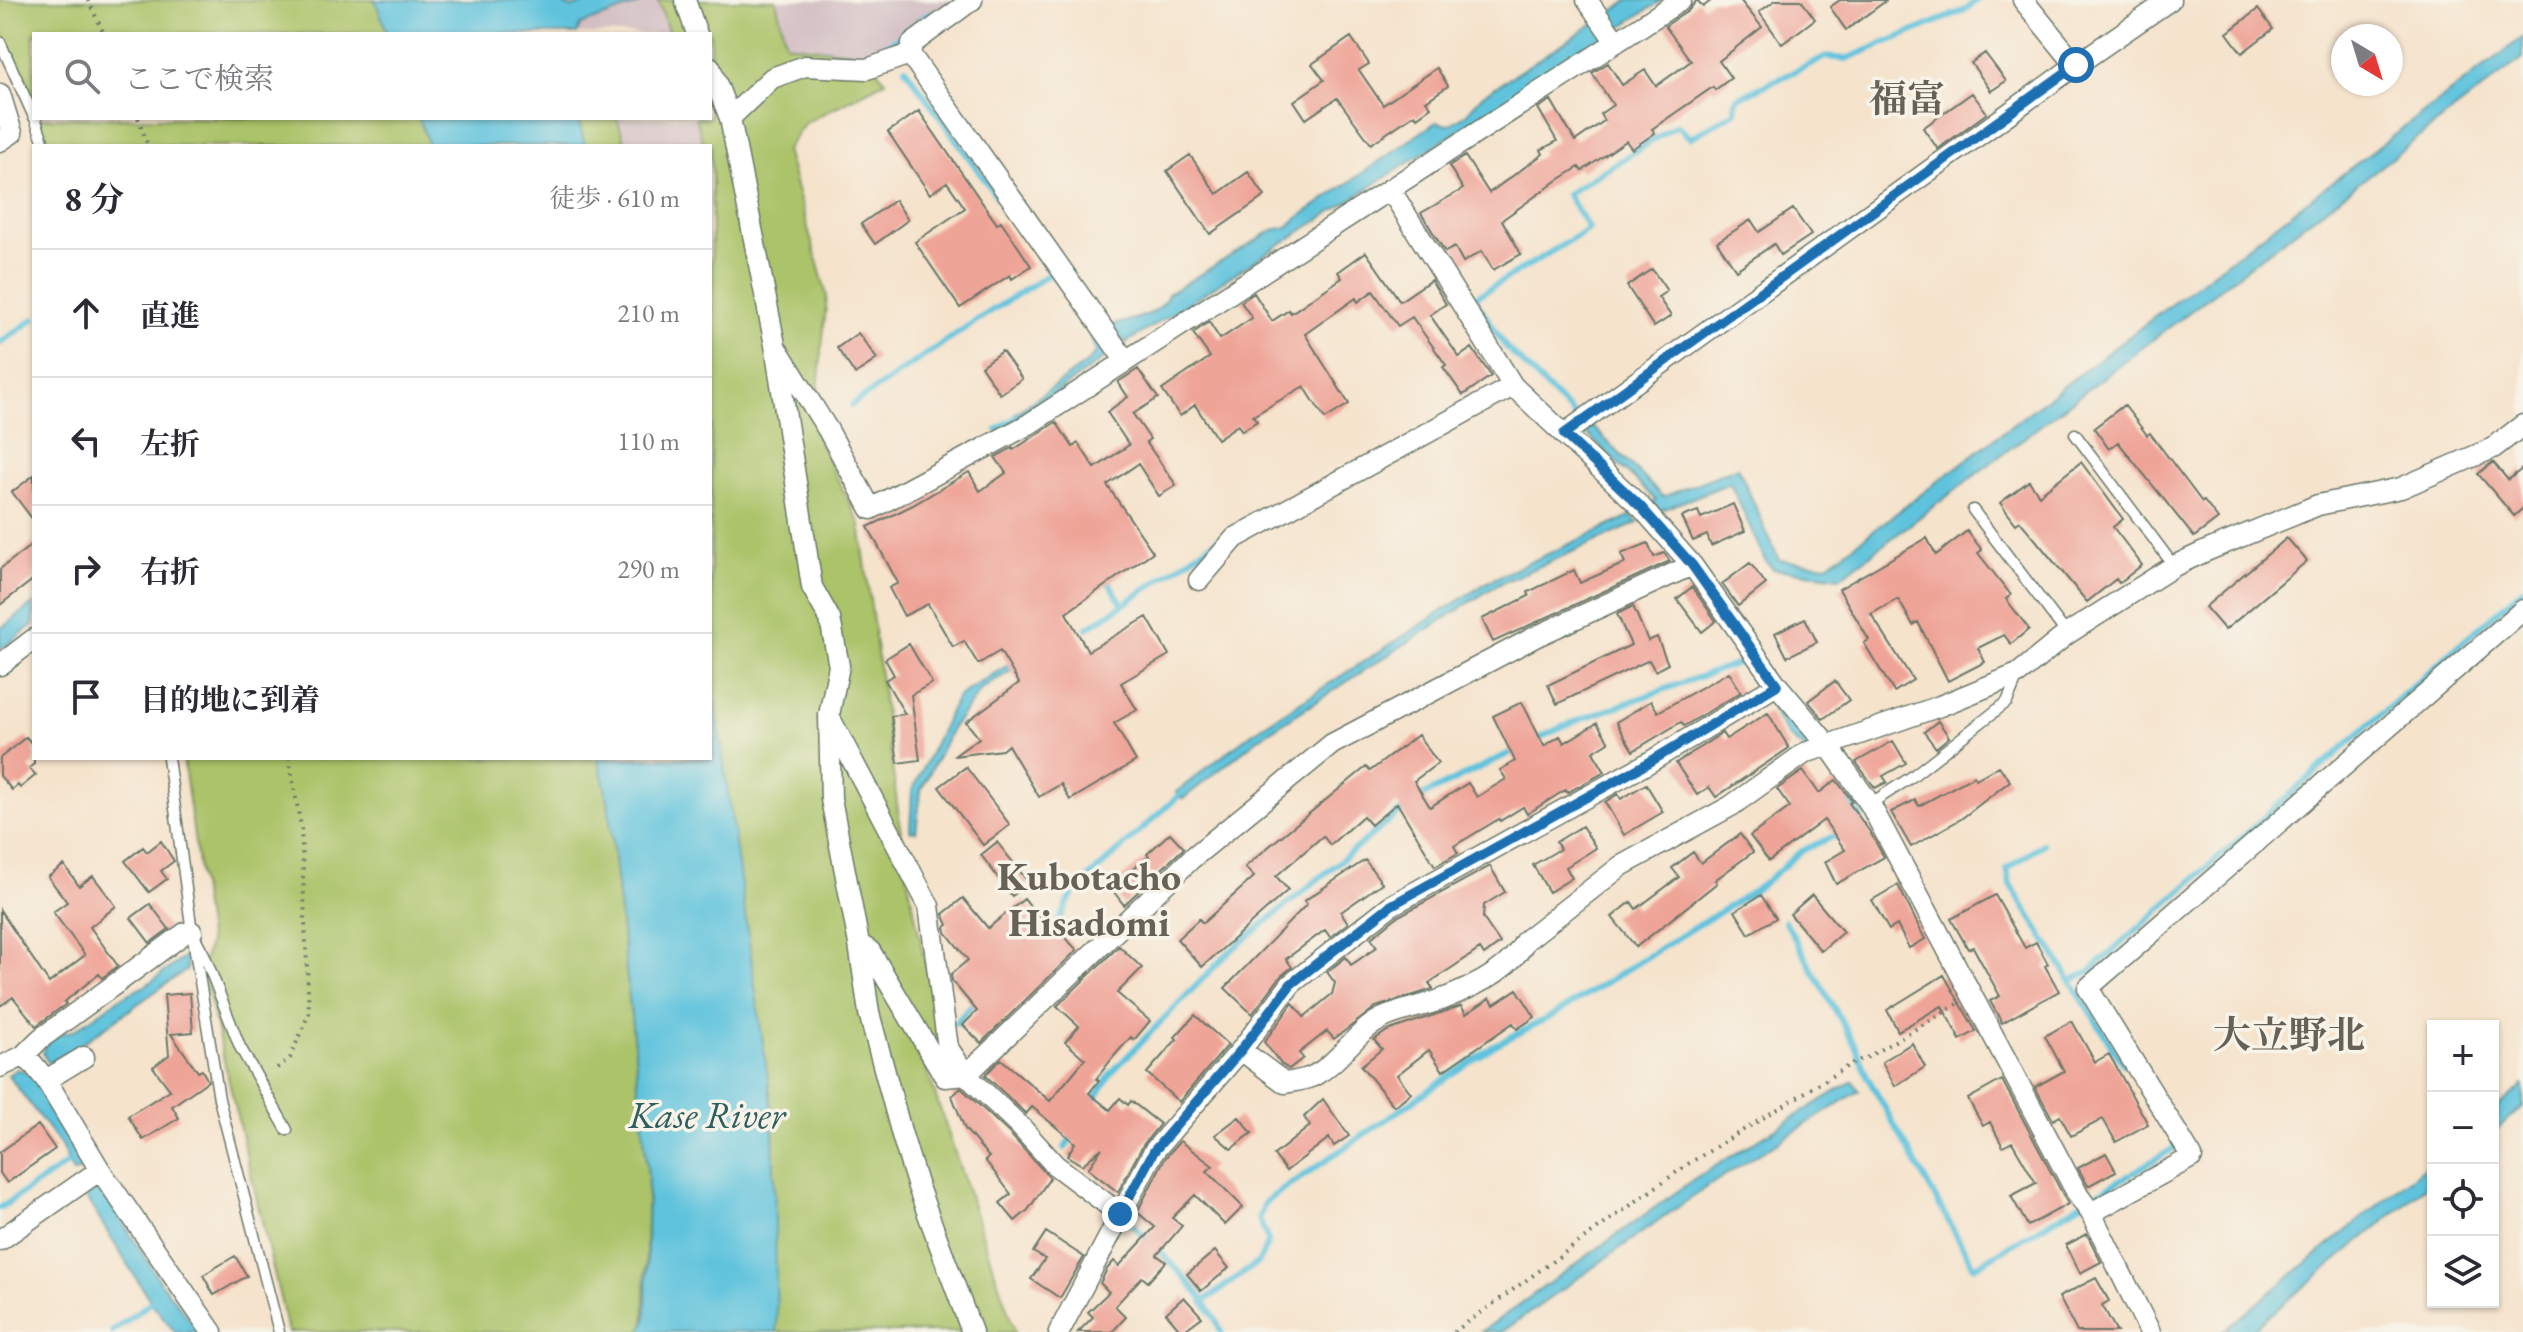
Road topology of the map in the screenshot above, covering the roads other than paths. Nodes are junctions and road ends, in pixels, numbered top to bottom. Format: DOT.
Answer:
graph roads {
  1 [pos="685,0"];
  2 [pos="972,0"];
  3 [pos="1681,0"];
  4 [pos="2023,0"];
  5 [pos="2170,0"];
  6 [pos="1591,7"];
  7 [pos="696,32"];
  8 [pos="0,42"];
  9 [pos="1616,42"];
  10 [pos="910,54"];
  11 [pos="2076,65"];
  12 [pos="712,72"];
  13 [pos="0,94"];
  14 [pos="32,113"];
  15 [pos="730,118"];
  16 [pos="35,120"];
  17 [pos="0,141"];
  18 [pos="44,144"];
  19 [pos="1390,189"];
  20 [pos="775,345"];
  21 [pos="1118,350"];
  22 [pos="1513,386"];
  23 [pos="2523,425"];
  24 [pos="1575,427"];
  25 [pos="2075,434"];
  26 [pos="1973,510"];
  27 [pos="1692,565"];
  28 [pos="2174,566"];
  29 [pos="1199,580"];
  30 [pos="2523,610"];
  31 [pos="2067,634"];
  32 [pos="32,641"];
  33 [pos="0,665"];
  34 [pos="2018,674"];
  35 [pos="1768,690"];
  36 [pos="829,715"];
  37 [pos="1827,744"];
  38 [pos="168,760"];
  39 [pos="1870,804"];
  40 [pos="192,932"];
  41 [pos="859,944"];
  42 [pos="1241,1050"];
  43 [pos="84,1057"];
  44 [pos="13,1061"];
  45 [pos="966,1075"];
  46 [pos="46,1080"];
  47 [pos="287,1130"];
  48 [pos="100,1170"];
  49 [pos="2086,1205"];
  50 [pos="1120,1214"];
  51 [pos="0,1240"];
  52 [pos="212,1332"];
  53 [pos="279,1332"];
  54 [pos="972,1332"];
  55 [pos="1059,1332"];
  56 [pos="2150,1332"];
  1 -- 7 [label="street"];
  2 -- 10 [label="street"];
  3 -- 9 [label="street"];
  4 -- 11 [label="street"];
  5 -- 11 [label="street"];
  6 -- 9 [label="street"];
  8 -- 14 [label="lane"];
  9 -- 19 [label="street"];
  10 -- 15 [label="street"];
  10 -- 21 [label="street"];
  11 -- 24 [label="street"];
  12 -- 15 [label="street"];
  13 -- 17 [label="street"];
  15 -- 20 [label="street"];
  16 -- 18 [label="lane"];
  19 -- 21 [label="street"];
  19 -- 22 [label="street"];
  20 -- 21 [label="street"];
  20 -- 36 [label="street"];
  22 -- 24 [label="street"];
  22 -- 29 [label="street"];
  23 -- 28 [label="street"];
  24 -- 27 [label="street"];
  25 -- 28 [label="lane"];
  26 -- 31 [label="lane"];
  27 -- 35 [label="street"];
  27 -- 45 [label="street"];
  28 -- 31 [label="street"];
  30 -- 49 [label="street"];
  31 -- 34 [label="street"];
  32 -- 33 [label="street"];
  34 -- 37 [label="street"];
  34 -- 39 [label="lane"];
  35 -- 37 [label="street"];
  35 -- 42 [label="street"];
  36 -- 41 [label="street"];
  36 -- 45 [label="street"];
  37 -- 39 [label="street"];
  37 -- 42 [label="street"];
  38 -- 40 [label="lane"];
  39 -- 49 [label="street"];
  40 -- 44 [label="street"];
  40 -- 47 [label="lane"];
  40 -- 53 [label="lane"];
  41 -- 45 [label="street"];
  41 -- 54 [label="street"];
  42 -- 50 [label="street"];
  43 -- 46 [label="street"];
  44 -- 46 [label="street"];
  45 -- 50 [label="street"];
  46 -- 48 [label="street"];
  48 -- 51 [label="street"];
  48 -- 52 [label="street"];
  49 -- 56 [label="street"];
  50 -- 55 [label="street"];
}
